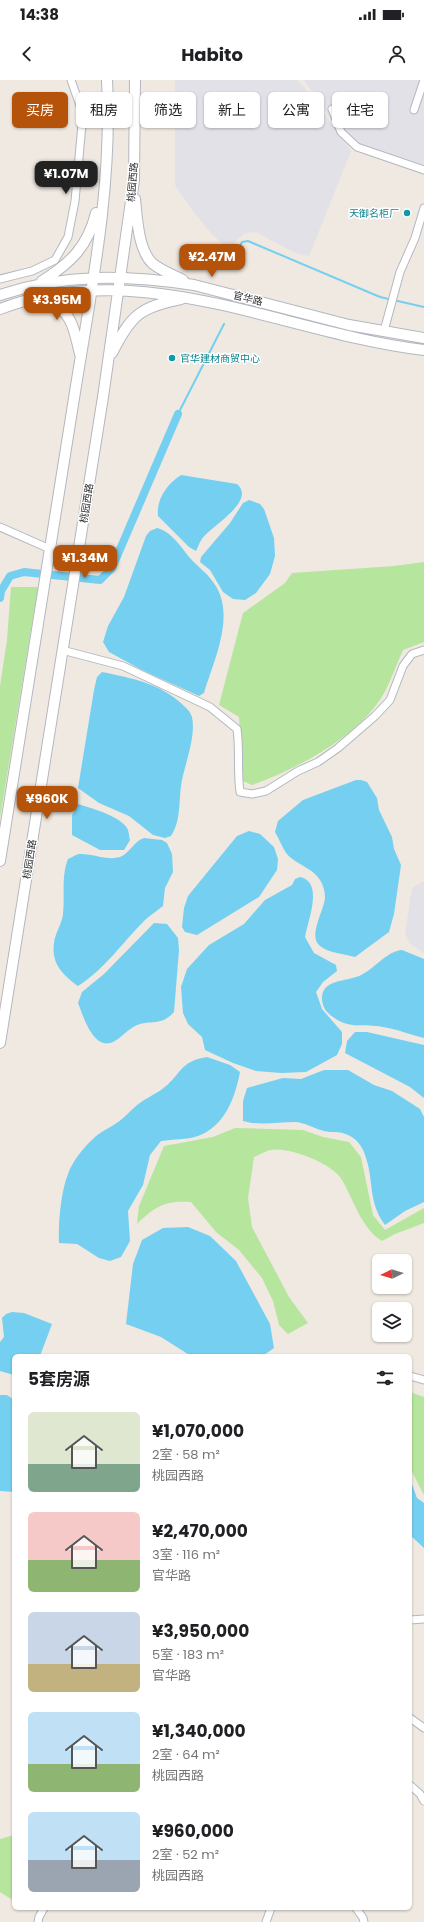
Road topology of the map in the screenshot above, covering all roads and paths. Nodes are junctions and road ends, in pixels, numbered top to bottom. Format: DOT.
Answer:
graph roads {
  1 [pos="71,80"];
  2 [pos="107,80"];
  3 [pos="135,80"];
  4 [pos="424,80"];
  5 [pos="107,92"];
  6 [pos="76,94"];
  7 [pos="414,110"];
  8 [pos="82,128"];
  9 [pos="107,128"];
  10 [pos="339,128"];
  11 [pos="424,170"];
  12 [pos="106,178"];
  13 [pos="134,180"];
  14 [pos="424,208"];
  15 [pos="120,277"];
  16 [pos="94,278"];
  17 [pos="0,279"];
  18 [pos="37,284"];
  19 [pos="194,285"];
  20 [pos="118,290"];
  21 [pos="93,291"];
  22 [pos="0,295"];
  23 [pos="188,297"];
  24 [pos="17,304"];
  25 [pos="0,309"];
  26 [pos="384,331"];
  27 [pos="424,338"];
  28 [pos="424,350"];
  29 [pos="81,358"];
  30 [pos="108,362"];
  31 [pos="0,528"];
  32 [pos="49,554"];
  33 [pos="62,650"];
  34 [pos="424,650"];
  35 [pos="0,861"];
  36 [pos="0,1043"];
  37 [pos="412,1377"];
  38 [pos="424,1380"];
  39 [pos="424,1619"];
  40 [pos="412,1620"];
  41 [pos="412,1719"];
  42 [pos="424,1728"];
  43 [pos="412,1787"];
  44 [pos="424,1801"];
  45 [pos="43,1910"];
  46 [pos="269,1910"];
  47 [pos="357,1910"];
  48 [pos="38,1922"];
  49 [pos="266,1922"];
  50 [pos="364,1922"];
  1 -- 6 [label="street"];
  2 -- 5 [label="main road"];
  3 -- 13 [label="main road, 桃园西路"];
  4 -- 7 [label="street"];
  8 -- 17 [label="street"];
  9 -- 12 [label="main road"];
  10 -- 11 [label="street"];
  12 -- 16 [label="main road"];
  12 -- 18 [label="main road"];
  13 -- 15 [label="main road, 桃园西路"];
  13 -- 19 [label="main road"];
  14 -- 26 [label="street"];
  15 -- 16 [label="main road, 官华路"];
  15 -- 19 [label="main road, 官华路"];
  15 -- 20 [label="main road, 桃园西路"];
  16 -- 18 [label="main road, 官华路"];
  16 -- 21 [label="main road"];
  18 -- 22 [label="main road, 官华路"];
  19 -- 26 [label="main road, 官华路"];
  20 -- 21 [label="main road, 官华路"];
  20 -- 23 [label="main road, 官华路"];
  20 -- 30 [label="main road, 桃园西路"];
  21 -- 24 [label="main road, 官华路"];
  21 -- 29 [label="main road"];
  23 -- 28 [label="main road, 官华路"];
  23 -- 30 [label="main road"];
  24 -- 25 [label="main road, 官华路"];
  24 -- 29 [label="main road"];
  26 -- 27 [label="main road, 官华路"];
  29 -- 32 [label="main road"];
  30 -- 33 [label="main road, 桃园西路"];
  31 -- 32 [label="street"];
  32 -- 35 [label="main road"];
  33 -- 34 [label="street"];
  33 -- 36 [label="main road, 桃园西路"];
  37 -- 38 [label="street"];
  39 -- 40 [label="street"];
  41 -- 42 [label="street"];
  43 -- 44 [label="street"];
  45 -- 48 [label="street"];
  46 -- 49 [label="street"];
  47 -- 50 [label="street"];
}
